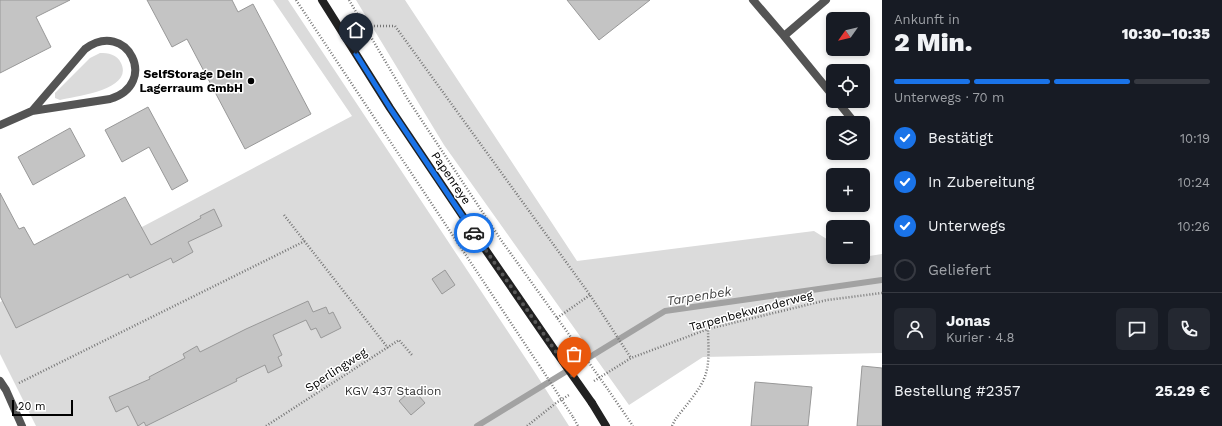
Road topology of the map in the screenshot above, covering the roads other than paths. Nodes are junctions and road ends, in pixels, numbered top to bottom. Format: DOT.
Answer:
graph roads {
  1 [pos="322,0"];
  2 [pos="753,0"];
  3 [pos="826,0"];
  4 [pos="784,36"];
  5 [pos="826,87"];
  6 [pos="843,108"];
  7 [pos="32,111"];
  8 [pos="849,116"];
  9 [pos="0,125"];
  10 [pos="0,381"];
  11 [pos="22,426"];
  12 [pos="606,426"];
  1 -- 12 [label="main road, Papenreye, bridge"];
  2 -- 4 [label="street"];
  3 -- 4 [label="street"];
  4 -- 5 [label="street"];
  6 -- 8 [label="street"];
  7 -- 7 [label="street"];
  7 -- 9 [label="street"];
  10 -- 11 [label="street"];
}
